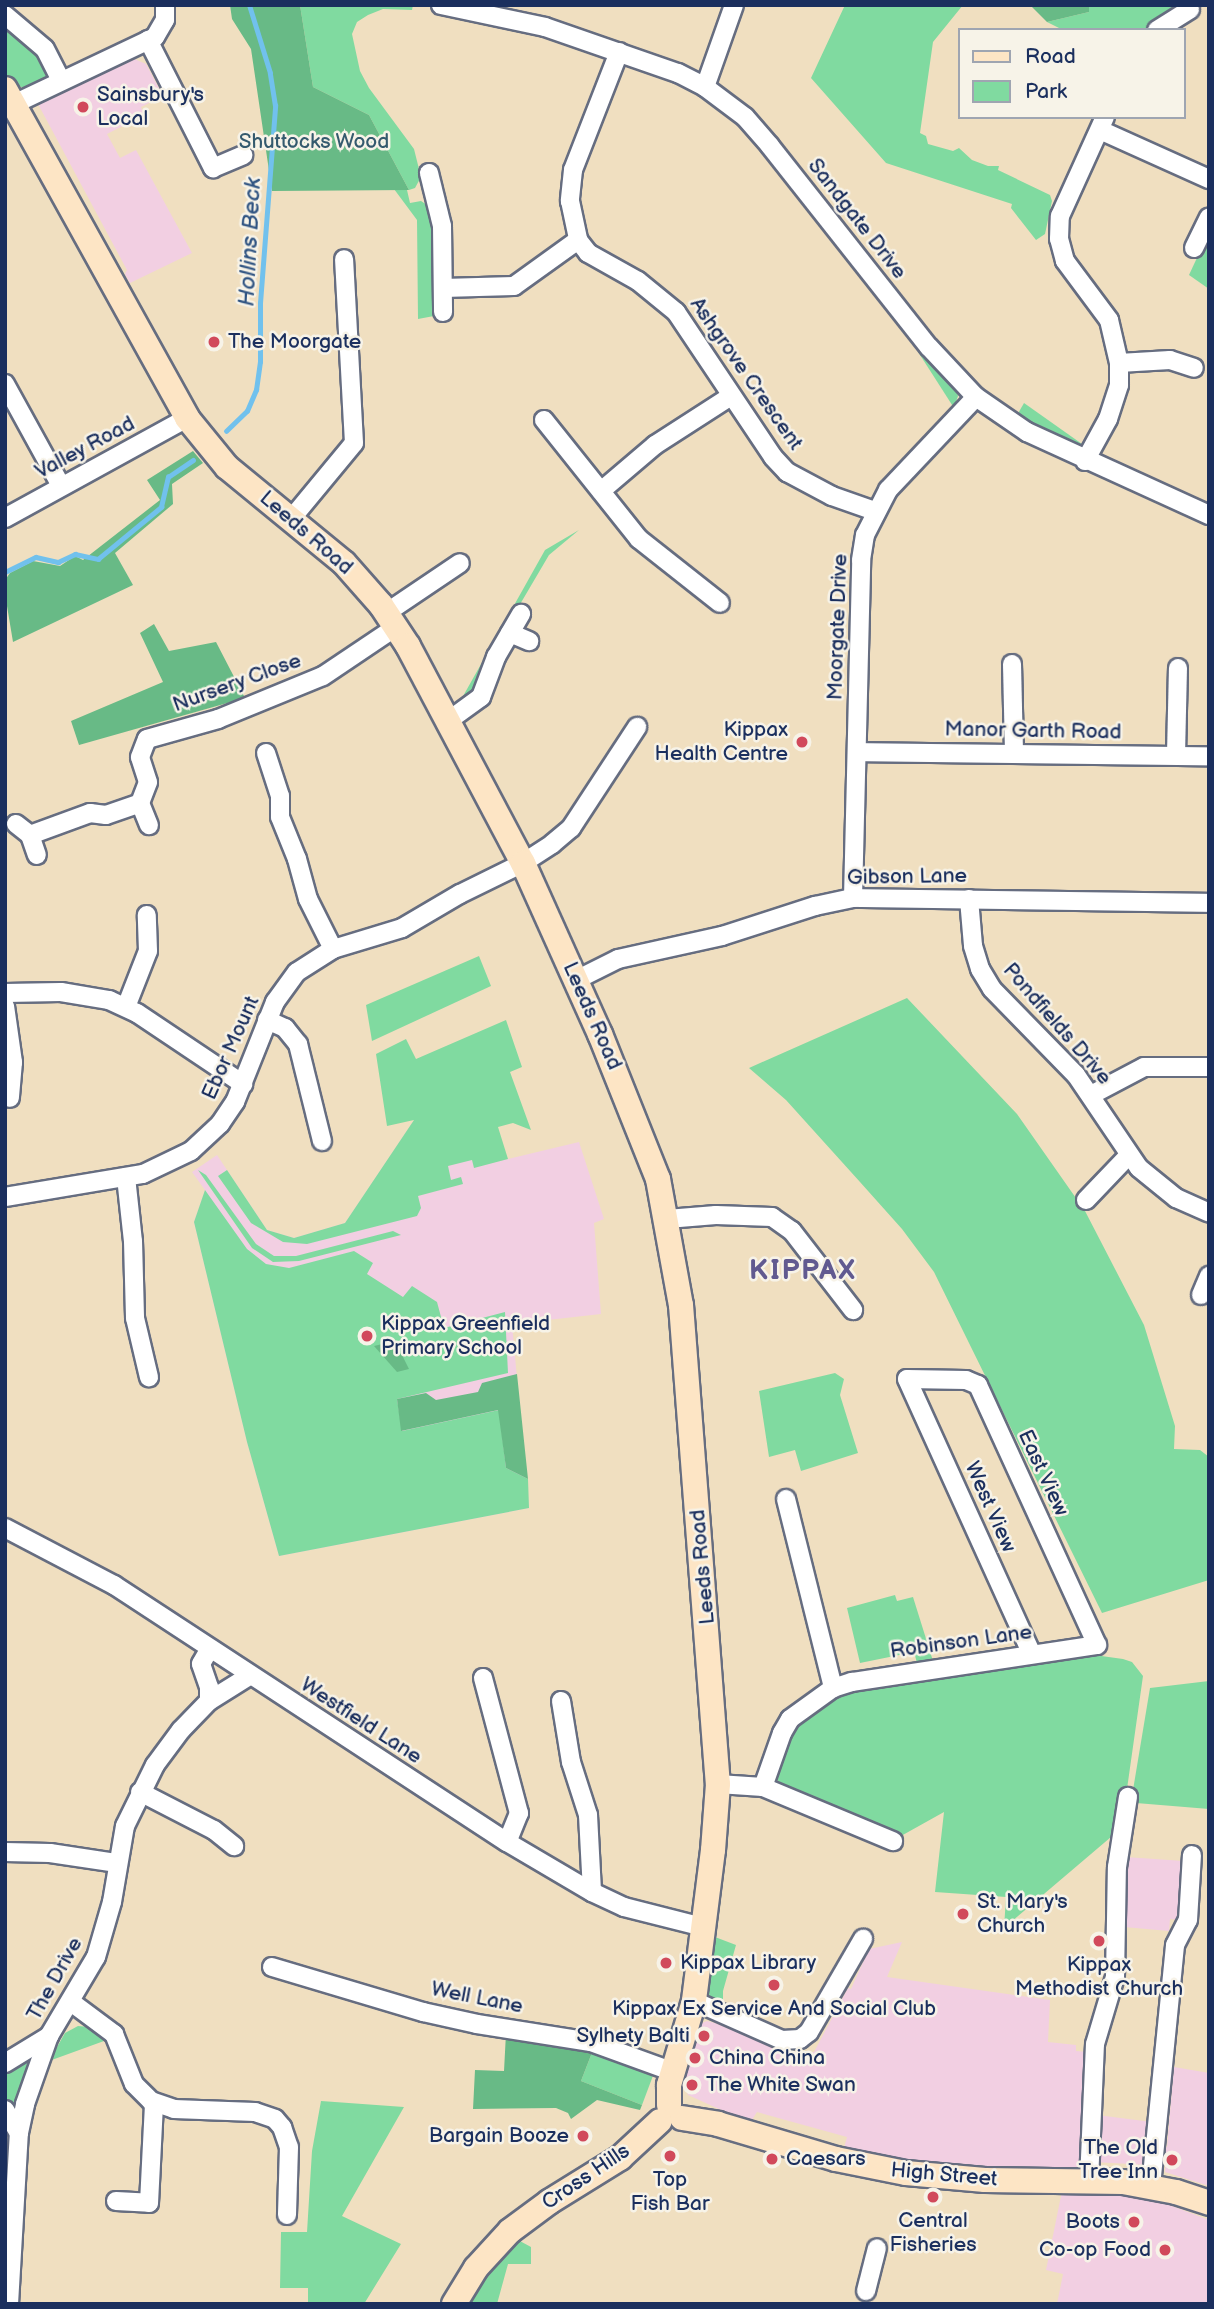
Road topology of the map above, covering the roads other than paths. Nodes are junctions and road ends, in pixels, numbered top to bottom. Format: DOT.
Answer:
graph roads {
  1 [pos="165,5"];
  2 [pos="444,5"];
  3 [pos="734,5"];
  4 [pos="1190,9"];
  5 [pos="5,15"];
  6 [pos="1160,28"];
  7 [pos="148,40"];
  8 [pos="619,52"];
  9 [pos="61,81"];
  10 [pos="705,87"];
  11 [pos="10,96"];
  12 [pos="1103,123"];
  13 [pos="243,155"];
  14 [pos="429,173"];
  15 [pos="1209,179"];
  16 [pos="1209,217"];
  17 [pos="578,240"];
  18 [pos="1194,248"];
  19 [pos="344,259"];
  20 [pos="443,288"];
  21 [pos="443,312"];
  22 [pos="1119,363"];
  23 [pos="1194,368"];
  24 [pos="5,384"];
  25 [pos="732,396"];
  26 [pos="976,397"];
  27 [pos="187,418"];
  28 [pos="544,420"];
  29 [pos="1085,461"];
  30 [pos="61,486"];
  31 [pos="601,491"];
  32 [pos="874,512"];
  33 [pos="1209,515"];
  34 [pos="5,518"];
  35 [pos="292,518"];
  36 [pos="460,563"];
  37 [pos="720,603"];
  38 [pos="521,614"];
  39 [pos="391,620"];
  40 [pos="510,632"];
  41 [pos="529,641"];
  42 [pos="1012,664"];
  43 [pos="1178,668"];
  44 [pos="448,720"];
  45 [pos="637,727"];
  46 [pos="266,752"];
  47 [pos="857,752"];
  48 [pos="1014,753"];
  49 [pos="1176,755"];
  50 [pos="1209,755"];
  51 [pos="140,803"];
  52 [pos="149,825"];
  53 [pos="37,855"];
  54 [pos="523,863"];
  55 [pos="853,898"];
  56 [pos="969,899"];
  57 [pos="1209,904"];
  58 [pos="147,915"];
  59 [pos="333,949"];
  60 [pos="576,980"];
  61 [pos="5,993"];
  62 [pos="5,1006"];
  63 [pos="126,1007"];
  64 [pos="267,1020"];
  65 [pos="1209,1067"];
  66 [pos="243,1084"];
  67 [pos="1091,1095"];
  68 [pos="10,1098"];
  69 [pos="322,1140"];
  70 [pos="1128,1156"];
  71 [pos="126,1177"];
  72 [pos="5,1197"];
  73 [pos="1086,1200"];
  74 [pos="1209,1213"];
  75 [pos="667,1219"];
  76 [pos="1209,1276"];
  77 [pos="1201,1295"];
  78 [pos="853,1310"];
  79 [pos="149,1377"];
  80 [pos="907,1379"];
  81 [pos="786,1499"];
  82 [pos="5,1528"];
  83 [pos="1097,1645"];
  84 [pos="209,1650"];
  85 [pos="1032,1654"];
  86 [pos="249,1676"];
  87 [pos="483,1678"];
  88 [pos="833,1688"];
  89 [pos="209,1702"];
  90 [pos="561,1702"];
  91 [pos="718,1784"];
  92 [pos="763,1787"];
  93 [pos="140,1792"];
  94 [pos="1128,1797"];
  95 [pos="893,1841"];
  96 [pos="507,1842"];
  97 [pos="234,1846"];
  98 [pos="5,1852"];
  99 [pos="1192,1855"];
  100 [pos="117,1863"];
  101 [pos="592,1892"];
  102 [pos="704,1927"];
  103 [pos="863,1939"];
  104 [pos="272,1967"];
  105 [pos="694,2001"];
  106 [pos="71,2002"];
  107 [pos="49,2036"];
  108 [pos="5,2063"];
  109 [pos="674,2072"];
  110 [pos="154,2103"];
  111 [pos="5,2110"];
  112 [pos="671,2114"];
  113 [pos="19,2133"];
  114 [pos="1089,2181"];
  115 [pos="1151,2186"];
  116 [pos="116,2201"];
  117 [pos="1209,2203"];
  118 [pos="287,2215"];
  119 [pos="877,2248"];
  120 [pos="866,2291"];
  121 [pos="9,2304"];
  122 [pos="454,2304"];
  1 -- 7 [label="street"];
  2 -- 8 [label="street, Sandgate Drive"];
  3 -- 10 [label="street"];
  4 -- 6 [label="street"];
  5 -- 9 [label="street"];
  7 -- 9 [label="street"];
  7 -- 13 [label="street"];
  8 -- 10 [label="street, Sandgate Drive"];
  8 -- 17 [label="street"];
  9 -- 11 [label="street"];
  10 -- 26 [label="street, Sandgate Drive"];
  11 -- 27 [label="main road, Leeds Road"];
  12 -- 15 [label="street"];
  12 -- 22 [label="street"];
  14 -- 20 [label="street"];
  16 -- 18 [label="street"];
  17 -- 20 [label="street"];
  17 -- 25 [label="street, Ashgrove Crescent"];
  19 -- 35 [label="street"];
  20 -- 21 [label="street"];
  22 -- 23 [label="street"];
  22 -- 29 [label="street"];
  24 -- 30 [label="street"];
  25 -- 31 [label="street"];
  25 -- 32 [label="street, Ashgrove Crescent"];
  26 -- 29 [label="street, Sandgate Drive"];
  26 -- 32 [label="street, Moorgate Drive"];
  27 -- 30 [label="street, Valley Road"];
  27 -- 35 [label="main road, Leeds Road"];
  28 -- 31 [label="street"];
  29 -- 33 [label="street, Sandgate Drive"];
  30 -- 34 [label="street, Valley Road"];
  31 -- 37 [label="street"];
  32 -- 47 [label="street, Moorgate Drive"];
  35 -- 39 [label="main road, Leeds Road"];
  36 -- 39 [label="street, Nursery Close"];
  38 -- 40 [label="street"];
  39 -- 44 [label="main road, Leeds Road"];
  39 -- 51 [label="street, Nursery Close"];
  40 -- 41 [label="street"];
  40 -- 44 [label="street"];
  42 -- 48 [label="street"];
  43 -- 49 [label="street"];
  44 -- 54 [label="main road, Leeds Road"];
  45 -- 54 [label="street, Ebor Mount"];
  46 -- 59 [label="street"];
  47 -- 48 [label="street, Manor Garth Road"];
  47 -- 55 [label="street, Moorgate Drive"];
  48 -- 49 [label="street, Manor Garth Road"];
  49 -- 50 [label="street, Manor Garth Road"];
  51 -- 52 [label="street, Nursery Close"];
  51 -- 53 [label="street"];
  54 -- 59 [label="street, Ebor Mount"];
  54 -- 60 [label="main road, Leeds Road"];
  55 -- 56 [label="street, Gibson Lane"];
  55 -- 60 [label="street, Gibson Lane"];
  56 -- 57 [label="street, Gibson Lane"];
  56 -- 67 [label="street, Pondfields Drive"];
  58 -- 63 [label="street"];
  59 -- 64 [label="street, Ebor Mount"];
  60 -- 75 [label="main road, Leeds Road"];
  61 -- 63 [label="street"];
  62 -- 68 [label="street"];
  63 -- 66 [label="street"];
  64 -- 66 [label="street, Ebor Mount"];
  64 -- 69 [label="street"];
  65 -- 67 [label="street"];
  66 -- 71 [label="street, Ebor Mount"];
  67 -- 70 [label="street, Pondfields Drive"];
  70 -- 73 [label="street"];
  70 -- 74 [label="street, Pondfields Drive"];
  71 -- 72 [label="street, Ebor Mount"];
  71 -- 79 [label="street"];
  75 -- 78 [label="street"];
  75 -- 91 [label="main road, Leeds Road"];
  76 -- 77 [label="street"];
  80 -- 83 [label="street, East View"];
  80 -- 85 [label="street, West View"];
  81 -- 88 [label="street"];
  82 -- 84 [label="street, Westfield Lane"];
  83 -- 85 [label="street, Robinson Lane"];
  84 -- 86 [label="street, Westfield Lane"];
  84 -- 89 [label="street"];
  85 -- 88 [label="street, Robinson Lane"];
  86 -- 89 [label="street, The Drive"];
  86 -- 96 [label="street, Westfield Lane"];
  87 -- 96 [label="street"];
  88 -- 92 [label="street, Robinson Lane"];
  89 -- 93 [label="street, The Drive"];
  90 -- 101 [label="street"];
  91 -- 92 [label="street"];
  91 -- 102 [label="main road, Leeds Road"];
  92 -- 95 [label="street"];
  93 -- 97 [label="street"];
  93 -- 100 [label="street, The Drive"];
  94 -- 114 [label="street"];
  96 -- 101 [label="street, Westfield Lane"];
  98 -- 100 [label="street"];
  99 -- 115 [label="street"];
  100 -- 106 [label="street, The Drive"];
  101 -- 102 [label="street, Westfield Lane"];
  102 -- 105 [label="main road, Leeds Road"];
  103 -- 105 [label="street"];
  104 -- 109 [label="street, Well Lane"];
  105 -- 109 [label="main road, Leeds Road"];
  106 -- 107 [label="street, The Drive"];
  106 -- 110 [label="street"];
  107 -- 108 [label="street"];
  107 -- 113 [label="street, The Drive"];
  109 -- 112 [label="main road, Leeds Road"];
  110 -- 116 [label="street"];
  110 -- 118 [label="street"];
  111 -- 113 [label="street"];
  112 -- 114 [label="main road, High Street"];
  112 -- 122 [label="main road, Cross Hills"];
  113 -- 121 [label="street, The Drive"];
  114 -- 115 [label="main road, High Street"];
  115 -- 117 [label="main road, High Street"];
  119 -- 120 [label="street"];
}
